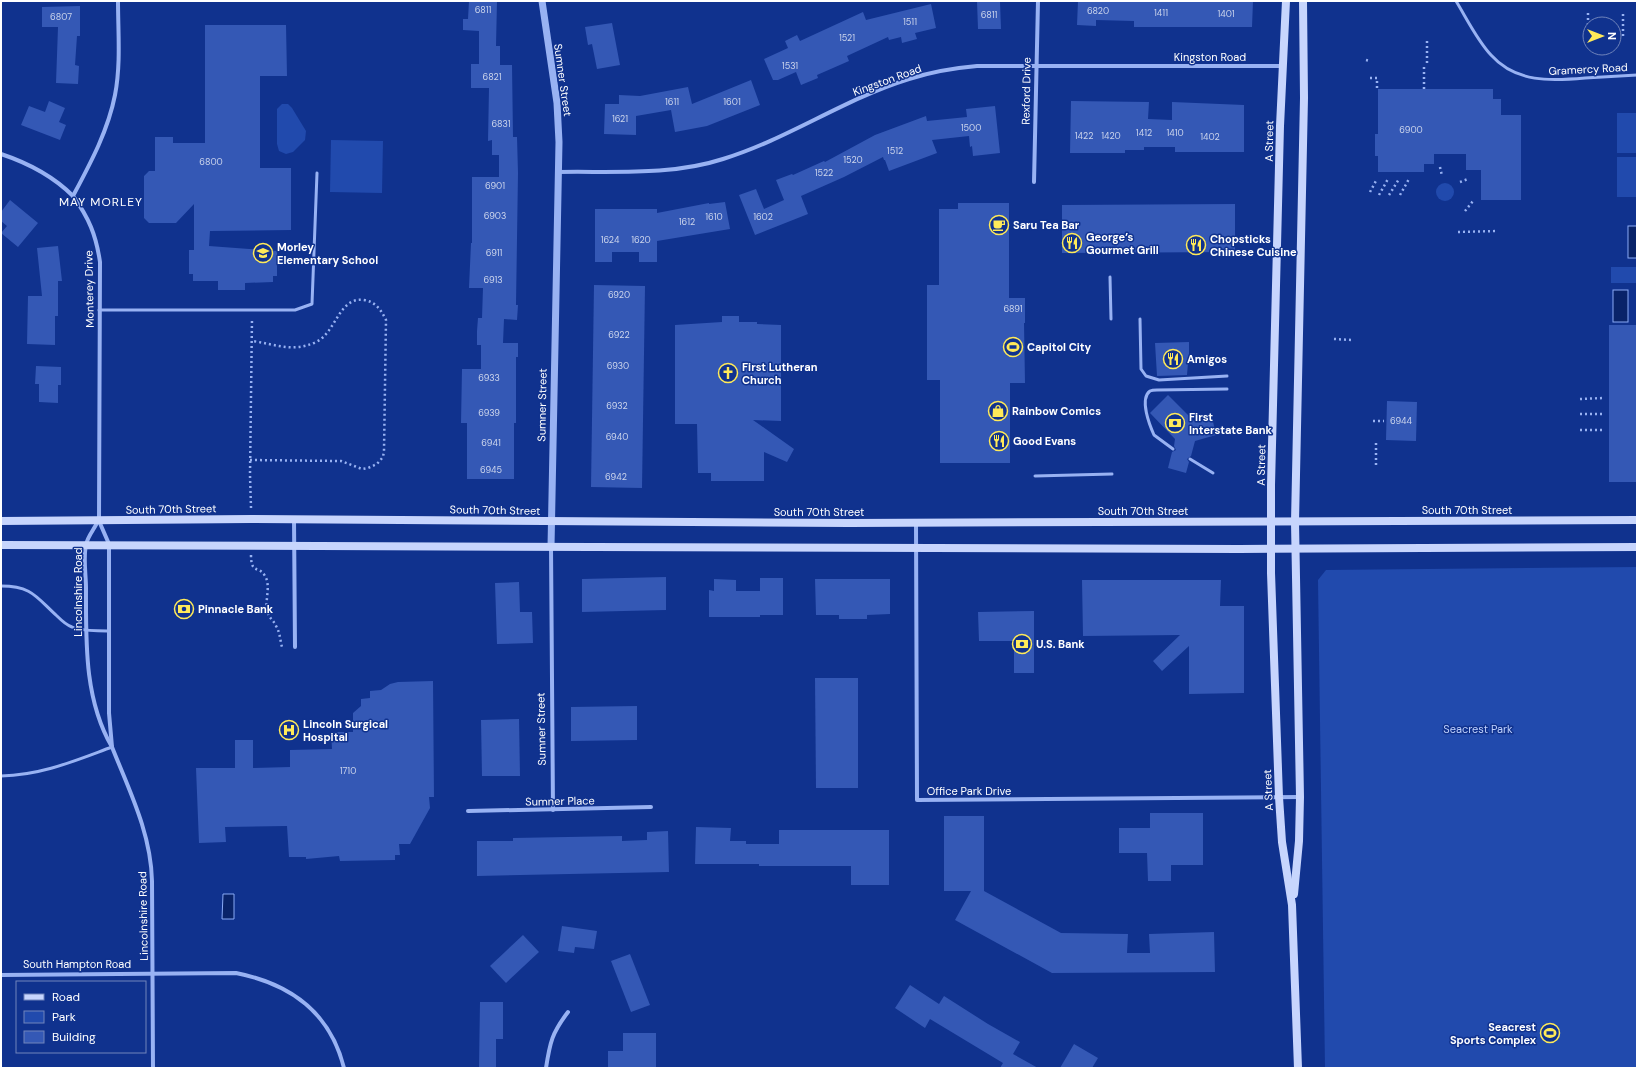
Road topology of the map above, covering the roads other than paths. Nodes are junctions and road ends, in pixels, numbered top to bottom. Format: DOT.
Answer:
graph roads {
  1 [pos="118,1"];
  2 [pos="542,1"];
  3 [pos="1038,1"];
  4 [pos="1286,1"];
  5 [pos="1303,1"];
  6 [pos="1456,1"];
  7 [pos="1282,66"];
  8 [pos="1036,67"];
  9 [pos="1637,75"];
  10 [pos="1,154"];
  11 [pos="558,172"];
  12 [pos="317,174"];
  13 [pos="1034,182"];
  14 [pos="73,196"];
  15 [pos="1110,276"];
  16 [pos="99,310"];
  17 [pos="1140,319"];
  18 [pos="1111,320"];
  19 [pos="1227,376"];
  20 [pos="1227,388"];
  21 [pos="1173,449"];
  22 [pos="1190,459"];
  23 [pos="1213,473"];
  24 [pos="1112,474"];
  25 [pos="1036,476"];
  26 [pos="99,520"];
  27 [pos="294,520"];
  28 [pos="1637,520"];
  29 [pos="1,521"];
  30 [pos="551,522"];
  31 [pos="1271,522"];
  32 [pos="1295,522"];
  33 [pos="916,523"];
  34 [pos="86,544"];
  35 [pos="108,544"];
  36 [pos="1,545"];
  37 [pos="294,547"];
  38 [pos="551,547"];
  39 [pos="1637,547"];
  40 [pos="916,548"];
  41 [pos="1271,549"];
  42 [pos="1295,549"];
  43 [pos="1,586"];
  44 [pos="86,630"];
  45 [pos="109,631"];
  46 [pos="295,647"];
  47 [pos="112,747"];
  48 [pos="1,776"];
  49 [pos="1279,797"];
  50 [pos="1300,797"];
  51 [pos="651,807"];
  52 [pos="553,810"];
  53 [pos="468,811"];
  54 [pos="1292,904"];
  55 [pos="153,972"];
  56 [pos="1,975"];
  57 [pos="568,1012"];
  58 [pos="153,1068"];
  59 [pos="344,1068"];
  60 [pos="546,1068"];
  61 [pos="1298,1068"];
  1 -- 14 [label="street"];
  2 -- 11 [label="street, Sumner Street"];
  3 -- 8 [label="street, Rexford Drive"];
  4 -- 7 [label="main road, A Street"];
  5 -- 32 [label="main road, A Street"];
  6 -- 9 [label="lane, Gramercy Road"];
  7 -- 8 [label="street, Kingston Road"];
  7 -- 31 [label="main road, A Street"];
  8 -- 11 [label="street, Kingston Road"];
  8 -- 13 [label="street, Rexford Drive"];
  10 -- 14 [label="street, Monterey Drive"];
  11 -- 30 [label="street, Sumner Street"];
  12 -- 16 [label="lane"];
  14 -- 16 [label="street, Monterey Drive"];
  15 -- 18 [label="lane"];
  16 -- 26 [label="street, Monterey Drive"];
  17 -- 19 [label="lane"];
  20 -- 21 [label="lane"];
  22 -- 23 [label="lane"];
  24 -- 25 [label="lane"];
  26 -- 27 [label="main road, South 70th Street"];
  26 -- 29 [label="main road, South 70th Street"];
  26 -- 34 [label="street, Lincolnshire Road"];
  26 -- 35 [label="street, Lincolnshire Road"];
  27 -- 30 [label="main road, South 70th Street"];
  27 -- 37 [label="street"];
  28 -- 32 [label="main road, South 70th Street"];
  30 -- 33 [label="main road, South 70th Street"];
  30 -- 38 [label="street, Sumner Street"];
  31 -- 32 [label="main road, South 70th Street"];
  31 -- 33 [label="main road, South 70th Street"];
  31 -- 41 [label="main road, A Street"];
  32 -- 42 [label="main road, A Street"];
  33 -- 40 [label="street, Office Park Drive"];
  34 -- 35 [label="main road"];
  34 -- 36 [label="main road"];
  34 -- 44 [label="street, Lincolnshire Road"];
  35 -- 37 [label="main road"];
  35 -- 45 [label="street, Lincolnshire Road"];
  37 -- 38 [label="main road"];
  37 -- 46 [label="street"];
  38 -- 40 [label="main road"];
  38 -- 52 [label="street, Sumner Street"];
  39 -- 42 [label="main road"];
  40 -- 41 [label="main road"];
  40 -- 49 [label="street, Office Park Drive"];
  41 -- 42 [label="main road"];
  41 -- 49 [label="main road, A Street"];
  42 -- 50 [label="main road, A Street"];
  43 -- 44 [label="lane"];
  44 -- 45 [label="lane"];
  44 -- 47 [label="street, Lincolnshire Road"];
  45 -- 47 [label="street, Lincolnshire Road"];
  47 -- 48 [label="lane"];
  47 -- 55 [label="street, Lincolnshire Road"];
  49 -- 50 [label="street, Office Park Drive"];
  49 -- 54 [label="main road, A Street"];
  50 -- 54 [label="main road, A Street"];
  51 -- 52 [label="street, Sumner Place"];
  52 -- 53 [label="street, Sumner Place"];
  54 -- 61 [label="main road, A Street"];
  55 -- 56 [label="street, South Hampton Road"];
  55 -- 58 [label="street, Lincolnshire Road"];
  55 -- 59 [label="street, South Hampton Road"];
  57 -- 60 [label="street"];
}
